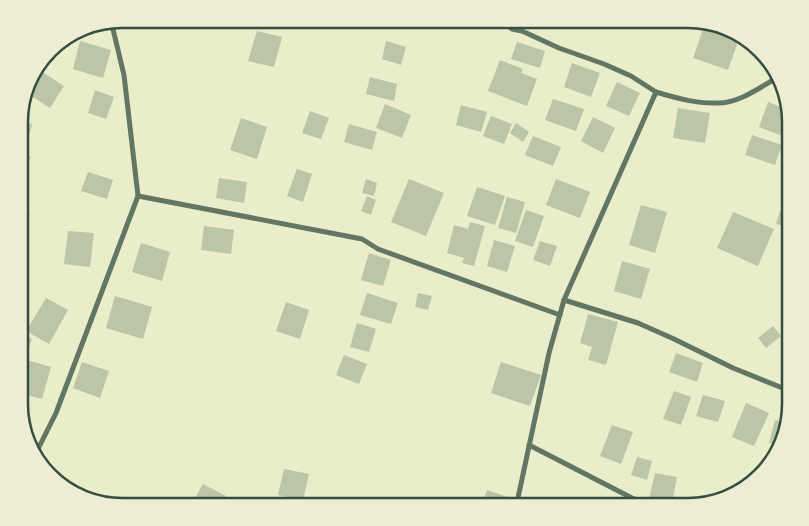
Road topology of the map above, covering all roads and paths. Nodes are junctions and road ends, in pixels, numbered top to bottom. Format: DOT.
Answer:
graph roads {
  1 [pos="114,28"];
  2 [pos="511,28"];
  3 [pos="771,80"];
  4 [pos="656,92"];
  5 [pos="138,196"];
  6 [pos="564,300"];
  7 [pos="560,314"];
  8 [pos="781,387"];
  9 [pos="529,445"];
  10 [pos="39,448"];
  11 [pos="518,498"];
  12 [pos="632,498"];
  1 -- 5 [label="street"];
  2 -- 4 [label="street"];
  3 -- 4 [label="street"];
  4 -- 6 [label="street"];
  5 -- 7 [label="street"];
  5 -- 10 [label="street"];
  6 -- 7 [label="street"];
  6 -- 8 [label="street"];
  7 -- 9 [label="street"];
  9 -- 11 [label="street"];
  9 -- 12 [label="street"];
}
